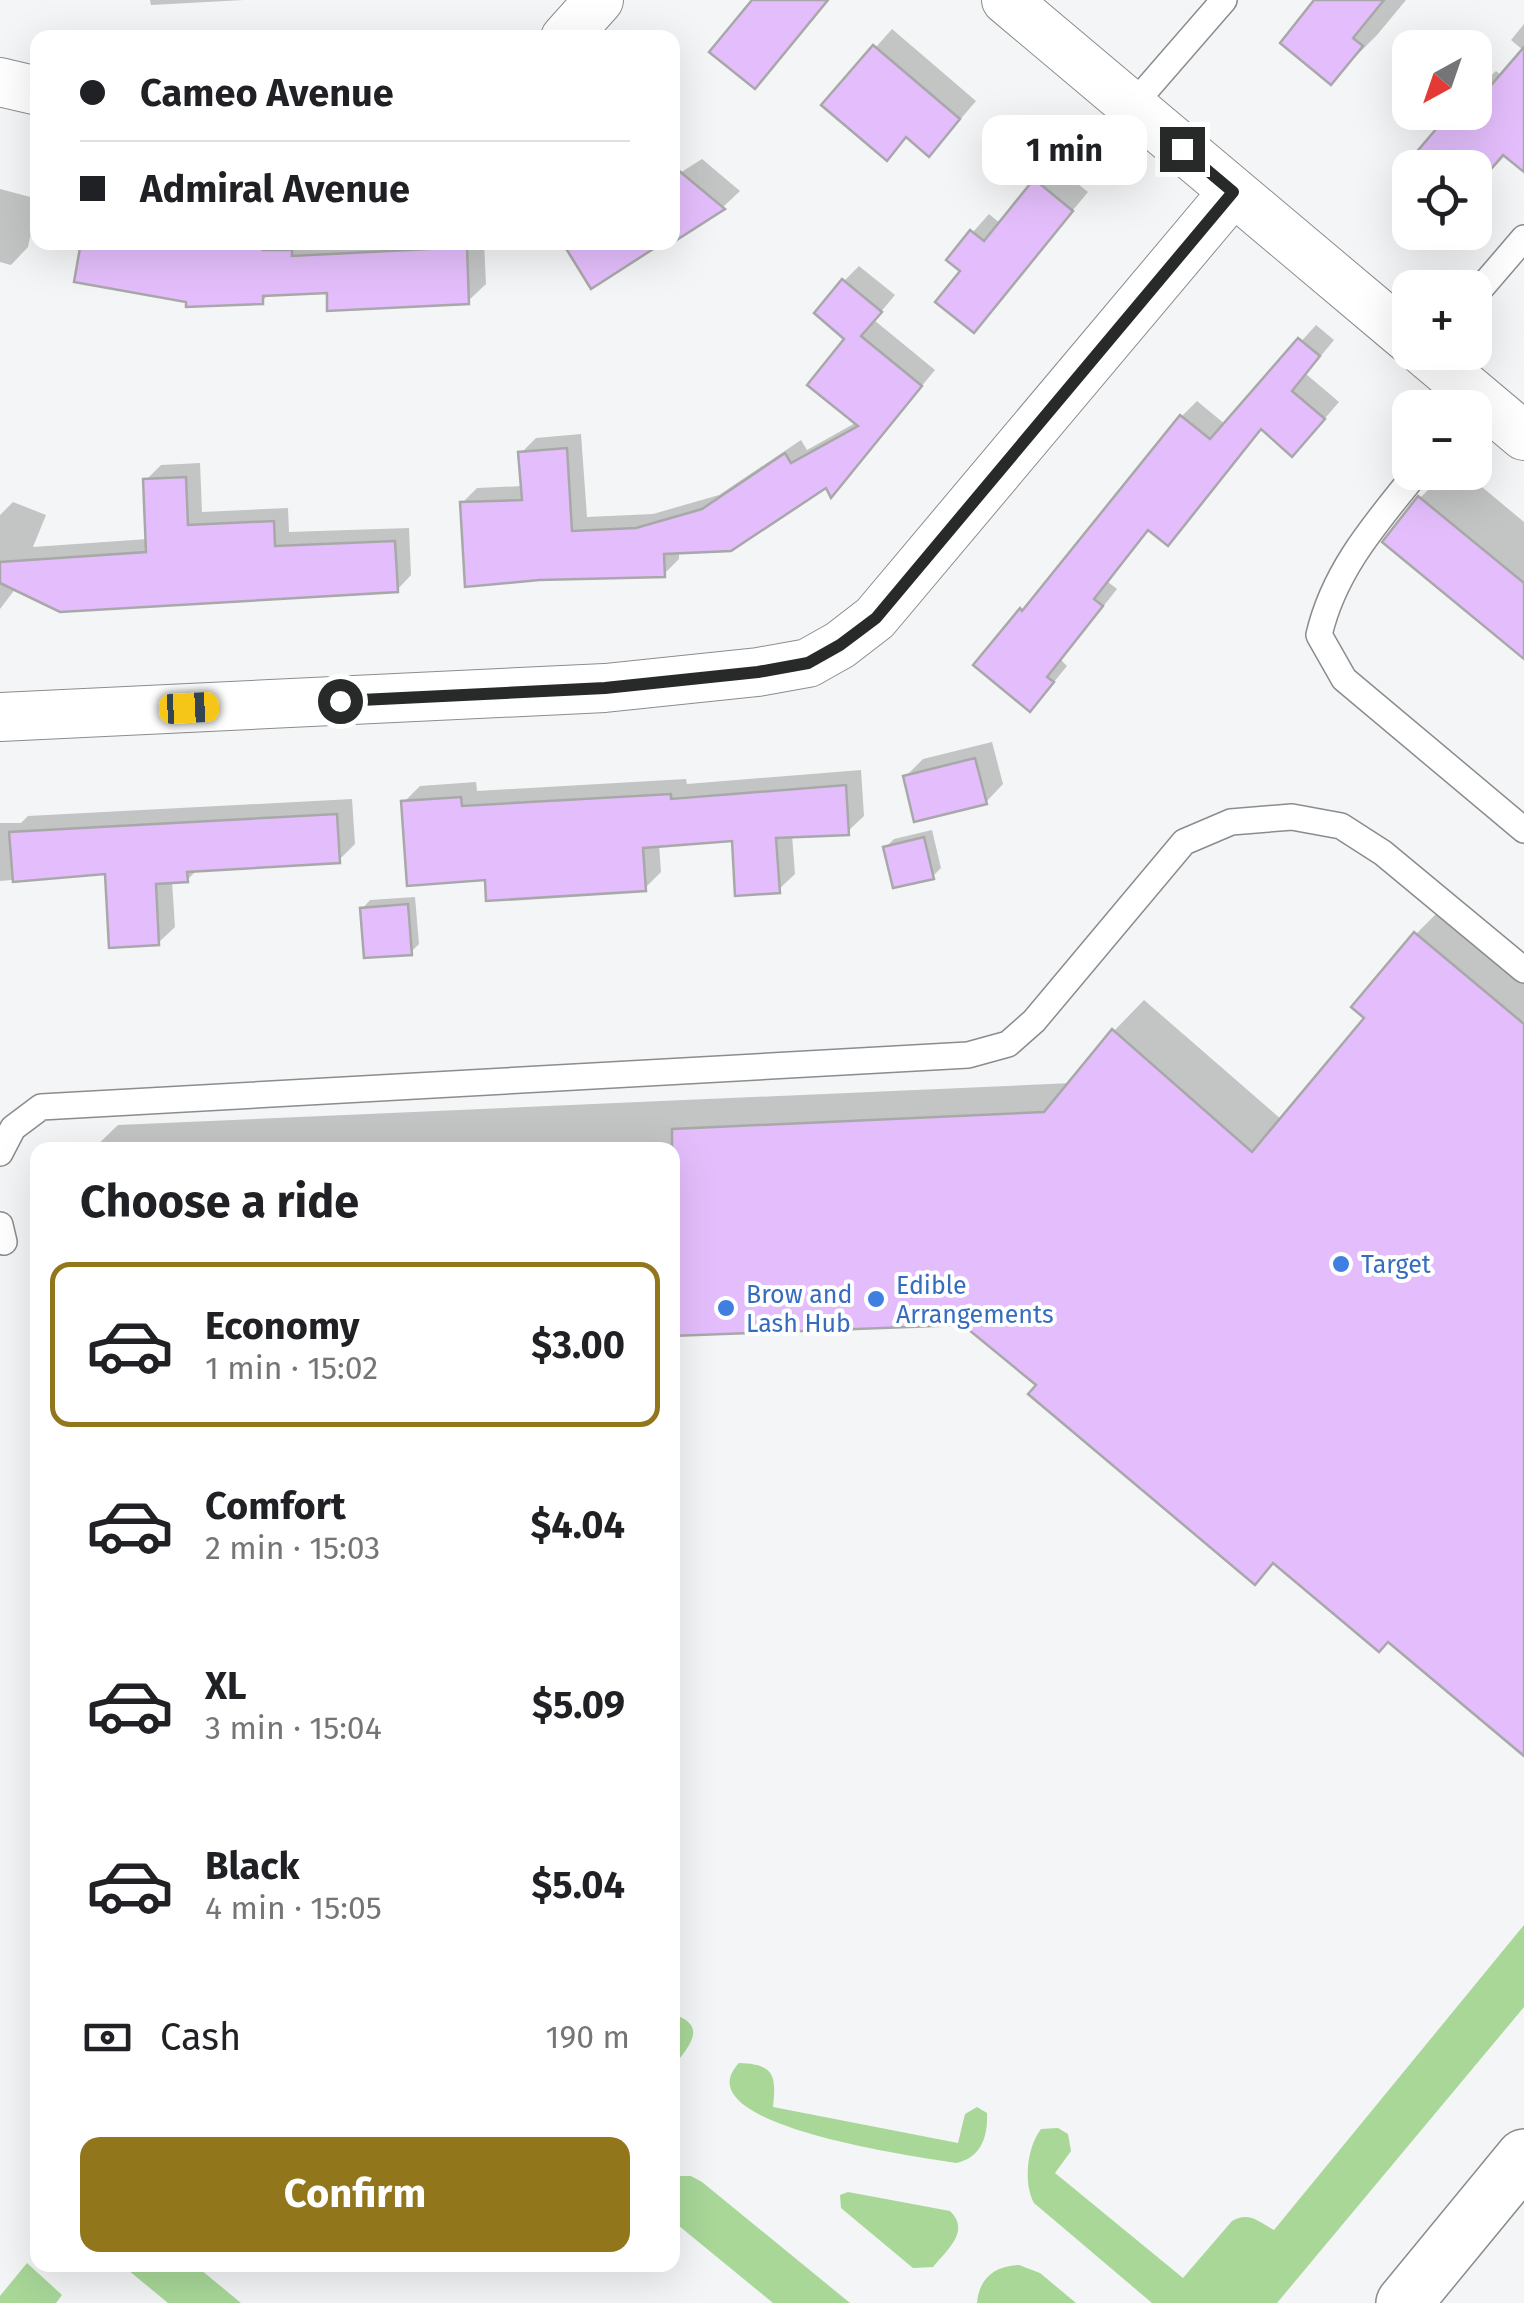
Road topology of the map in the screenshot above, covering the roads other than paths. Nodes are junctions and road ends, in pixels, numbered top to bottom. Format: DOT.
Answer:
graph roads {
  1 [pos="600,0"];
  2 [pos="1006,0"];
  3 [pos="1224,0"];
  4 [pos="572,30"];
  5 [pos="0,82"];
  6 [pos="30,90"];
  7 [pos="1132,106"];
  8 [pos="1233,192"];
  9 [pos="1524,238"];
  10 [pos="1492,275"];
  11 [pos="1392,325"];
  12 [pos="1442,370"];
  13 [pos="1462,390"];
  14 [pos="1492,414"];
  15 [pos="1524,436"];
  16 [pos="1402,490"];
  17 [pos="0,718"];
  18 [pos="1524,830"];
  19 [pos="1524,970"];
  20 [pos="0,1153"];
  21 [pos="1524,2157"];
  22 [pos="1404,2303"];
  1 -- 4 [label="street"];
  2 -- 7 [label="street"];
  3 -- 7 [label="lane"];
  5 -- 6 [label="street"];
  7 -- 8 [label="street"];
  8 -- 11 [label="street"];
  8 -- 17 [label="street"];
  9 -- 10 [label="lane"];
  12 -- 13 [label="street"];
  14 -- 15 [label="street"];
  16 -- 18 [label="lane"];
  19 -- 20 [label="lane"];
  21 -- 22 [label="main road"];
}
